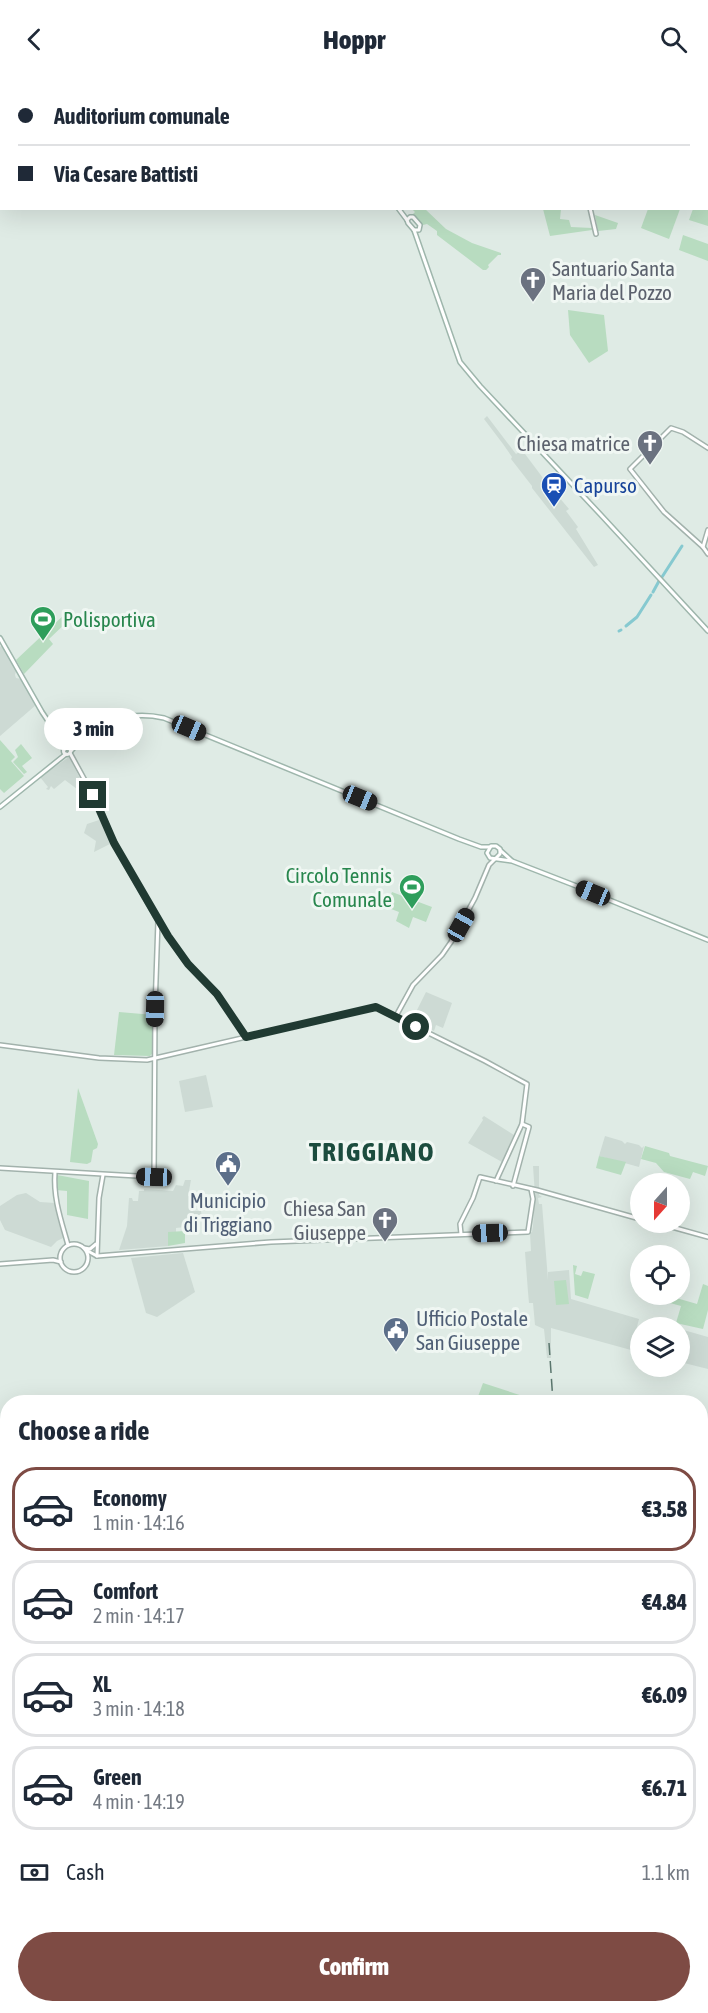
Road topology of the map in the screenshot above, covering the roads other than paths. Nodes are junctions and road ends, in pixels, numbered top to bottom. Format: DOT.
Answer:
graph roads {
  1 [pos="401,210"];
  2 [pos="590,210"];
  3 [pos="409,218"];
  4 [pos="417,230"];
  5 [pos="596,234"];
  6 [pos="708,448"];
  7 [pos="708,530"];
  8 [pos="704,547"];
  9 [pos="708,554"];
  10 [pos="708,631"];
  11 [pos="0,638"];
  12 [pos="67,751"];
  13 [pos="0,807"];
  14 [pos="474,845"];
  15 [pos="490,847"];
  16 [pos="500,849"];
  17 [pos="488,855"];
  18 [pos="496,859"];
  19 [pos="512,861"];
  20 [pos="487,870"];
  21 [pos="159,921"];
  22 [pos="708,940"];
  23 [pos="396,1016"];
  24 [pos="246,1037"];
  25 [pos="0,1045"];
  26 [pos="155,1059"];
  27 [pos="522,1124"];
  28 [pos="0,1168"];
  29 [pos="55,1172"];
  30 [pos="103,1175"];
  31 [pos="496,1181"];
  32 [pos="513,1186"];
  33 [pos="531,1189"];
  34 [pos="542,1192"];
  35 [pos="533,1199"];
  36 [pos="630,1216"];
  37 [pos="690,1232"];
  38 [pos="461,1234"];
  39 [pos="708,1237"];
  40 [pos="97,1242"];
  41 [pos="68,1245"];
  42 [pos="85,1249"];
  43 [pos="60,1256"];
  44 [pos="97,1256"];
  45 [pos="53,1260"];
  46 [pos="61,1262"];
  47 [pos="0,1264"];
  48 [pos="86,1265"];
  1 -- 3 [label="street"];
  2 -- 5 [label="street"];
  3 -- 4 [label="street"];
  3 -- 4 [label="street"];
  4 -- 10 [label="street"];
  6 -- 8 [label="street"];
  7 -- 8 [label="street"];
  8 -- 9 [label="street"];
  11 -- 12 [label="street"];
  12 -- 13 [label="street"];
  12 -- 14 [label="street"];
  12 -- 21 [label="street"];
  14 -- 15 [label="street"];
  14 -- 17 [label="street"];
  15 -- 16 [label="street"];
  15 -- 17 [label="street"];
  16 -- 18 [label="street"];
  16 -- 19 [label="street"];
  17 -- 18 [label="street"];
  17 -- 20 [label="street"];
  18 -- 19 [label="street"];
  18 -- 20 [label="street"];
  19 -- 22 [label="street, bridge"];
  20 -- 23 [label="street"];
  21 -- 24 [label="street"];
  21 -- 26 [label="street"];
  23 -- 24 [label="street"];
  23 -- 27 [label="street"];
  24 -- 26 [label="street"];
  25 -- 26 [label="street"];
  26 -- 30 [label="street"];
  27 -- 31 [label="street"];
  27 -- 32 [label="street"];
  28 -- 29 [label="street"];
  29 -- 30 [label="street"];
  29 -- 41 [label="street"];
  30 -- 40 [label="street"];
  31 -- 32 [label="street"];
  31 -- 38 [label="street"];
  32 -- 33 [label="street"];
  33 -- 34 [label="street"];
  33 -- 35 [label="street"];
  34 -- 35 [label="street"];
  34 -- 36 [label="street"];
  35 -- 38 [label="street"];
  37 -- 39 [label="street"];
  38 -- 44 [label="street"];
  40 -- 42 [label="street"];
  40 -- 44 [label="street"];
  41 -- 42 [label="street"];
  41 -- 43 [label="street"];
  42 -- 44 [label="street"];
  42 -- 48 [label="street"];
  43 -- 45 [label="street"];
  43 -- 46 [label="street"];
  44 -- 48 [label="street"];
  45 -- 46 [label="street"];
  45 -- 47 [label="street"];
  46 -- 48 [label="street"];
}
